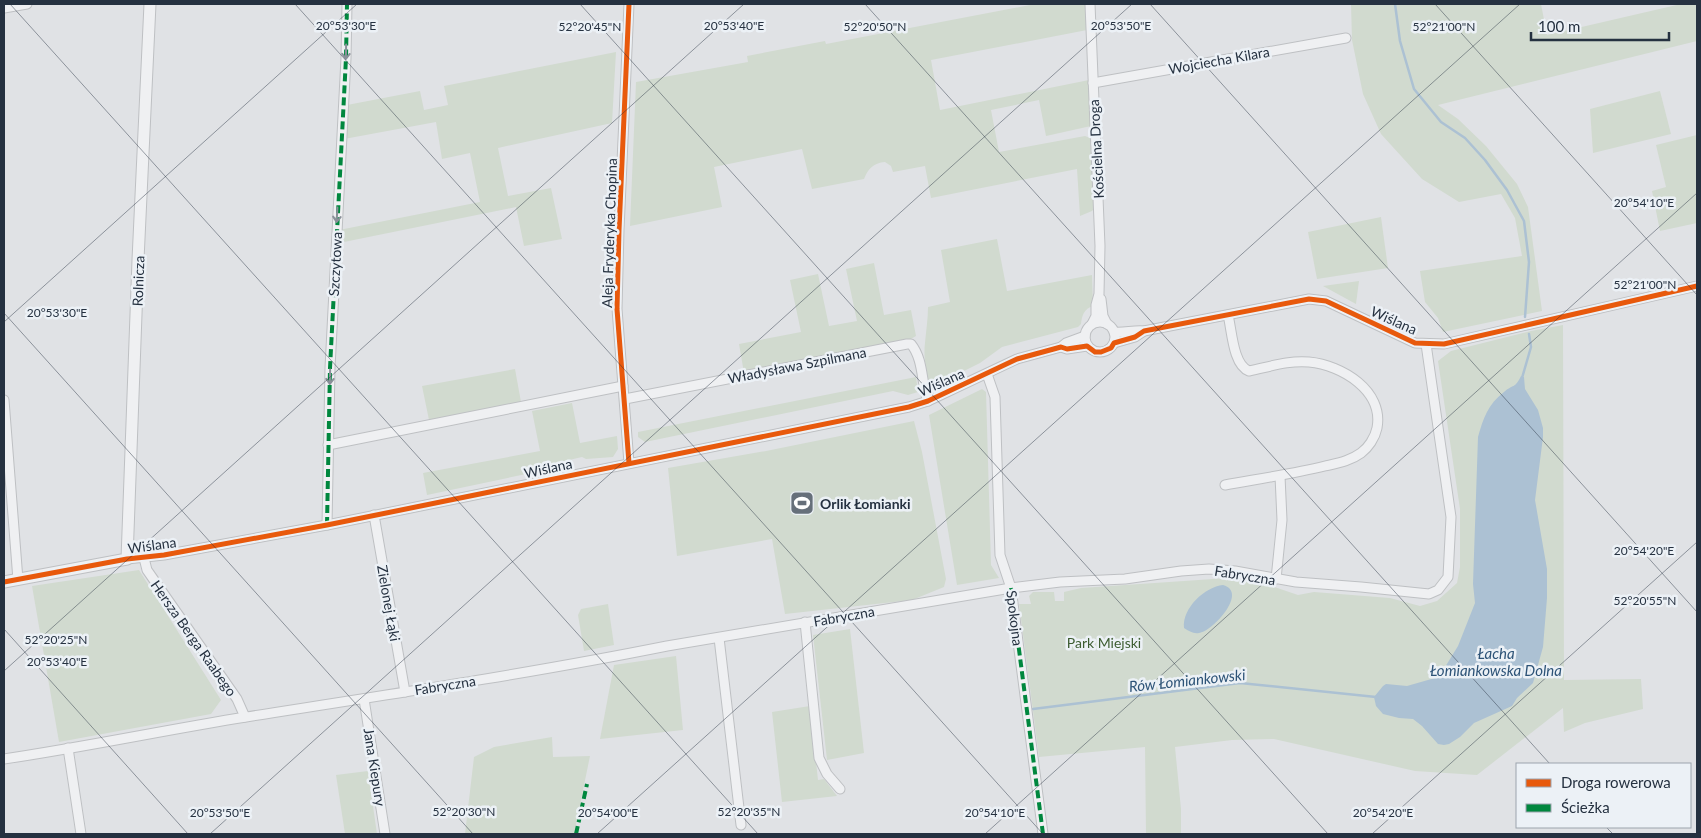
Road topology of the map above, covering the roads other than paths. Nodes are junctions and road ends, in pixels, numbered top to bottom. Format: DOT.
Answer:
graph roads {
  1 [pos="27,4"];
  2 [pos="150,4"];
  3 [pos="347,4"];
  4 [pos="629,4"];
  5 [pos="1090,4"];
  6 [pos="4,8"];
  7 [pos="1346,38"];
  8 [pos="1093,83"];
  9 [pos="1697,286"];
  10 [pos="1099,294"];
  11 [pos="1228,316"];
  12 [pos="1092,324"];
  13 [pos="1107,324"];
  14 [pos="1144,331"];
  15 [pos="1114,332"];
  16 [pos="1085,336"];
  17 [pos="1114,343"];
  18 [pos="1426,344"];
  19 [pos="1088,346"];
  20 [pos="1061,347"];
  21 [pos="987,374"];
  22 [pos="623,386"];
  23 [pos="625,399"];
  24 [pos="4,400"];
  25 [pos="928,401"];
  26 [pos="328,445"];
  27 [pos="629,463"];
  28 [pos="1280,476"];
  29 [pos="1225,485"];
  30 [pos="374,515"];
  31 [pos="327,525"];
  32 [pos="144,558"];
  33 [pos="127,559"];
  34 [pos="1276,579"];
  35 [pos="18,580"];
  36 [pos="4,582"];
  37 [pos="1011,588"];
  38 [pos="805,622"];
  39 [pos="719,638"];
  40 [pos="405,692"];
  41 [pos="364,699"];
  42 [pos="245,718"];
  43 [pos="68,748"];
  44 [pos="4,759"];
  45 [pos="840,789"];
  46 [pos="741,825"];
  47 [pos="81,834"];
  48 [pos="386,834"];
  49 [pos="1043,834"];
  1 -- 6 [label="street"];
  2 -- 33 [label="street, Rolnicza"];
  3 -- 26 [label="street, Szczytowa, one-way"];
  4 -- 22 [label="street, Aleja Fryderyka Chopina"];
  5 -- 8 [label="street, Kościelna Droga"];
  7 -- 8 [label="street, Wojciecha Kilara"];
  8 -- 10 [label="street, Kościelna Droga"];
  9 -- 18 [label="street, Wiślana"];
  10 -- 12 [label="street, Kościelna Droga"];
  10 -- 13 [label="street, Kościelna Droga"];
  11 -- 14 [label="street, Wiślana"];
  11 -- 18 [label="street, Wiślana"];
  11 -- 28 [label="street"];
  12 -- 13 [label="street"];
  12 -- 16 [label="street"];
  13 -- 15 [label="street"];
  14 -- 15 [label="street, Wiślana"];
  14 -- 17 [label="street, Wiślana"];
  15 -- 17 [label="street"];
  16 -- 19 [label="street"];
  16 -- 20 [label="street, Wiślana"];
  17 -- 19 [label="street"];
  18 -- 34 [label="street, Fabryczna"];
  19 -- 20 [label="street, Wiślana"];
  20 -- 21 [label="street, Wiślana"];
  21 -- 25 [label="street, Wiślana"];
  21 -- 37 [label="street, Spokojna"];
  22 -- 23 [label="street, Aleja Fryderyka Chopina"];
  22 -- 26 [label="street"];
  23 -- 25 [label="street, Władysława Szpilmana"];
  23 -- 27 [label="street, Aleja Fryderyka Chopina"];
  24 -- 35 [label="street"];
  25 -- 27 [label="street, Wiślana"];
  26 -- 31 [label="street, Szczytowa"];
  27 -- 30 [label="street, Wiślana"];
  28 -- 29 [label="street"];
  28 -- 34 [label="street"];
  30 -- 31 [label="street, Wiślana"];
  30 -- 40 [label="street, Zielonej Łąki"];
  31 -- 32 [label="street, Wiślana"];
  32 -- 33 [label="street, Wiślana"];
  32 -- 42 [label="street, Hersza Berga Raabego"];
  33 -- 35 [label="street, Wiślana"];
  34 -- 37 [label="street, Fabryczna"];
  35 -- 36 [label="street, Wiślana"];
  37 -- 38 [label="street, Fabryczna"];
  37 -- 49 [label="street, Spokojna"];
  38 -- 39 [label="street, Fabryczna"];
  38 -- 45 [label="street"];
  39 -- 40 [label="street, Fabryczna"];
  39 -- 46 [label="street"];
  40 -- 41 [label="street, Fabryczna"];
  41 -- 42 [label="street, Fabryczna"];
  41 -- 48 [label="street, Jana Kiepury"];
  42 -- 43 [label="street, Fabryczna"];
  43 -- 44 [label="street, Fabryczna"];
  43 -- 47 [label="street"];
}
